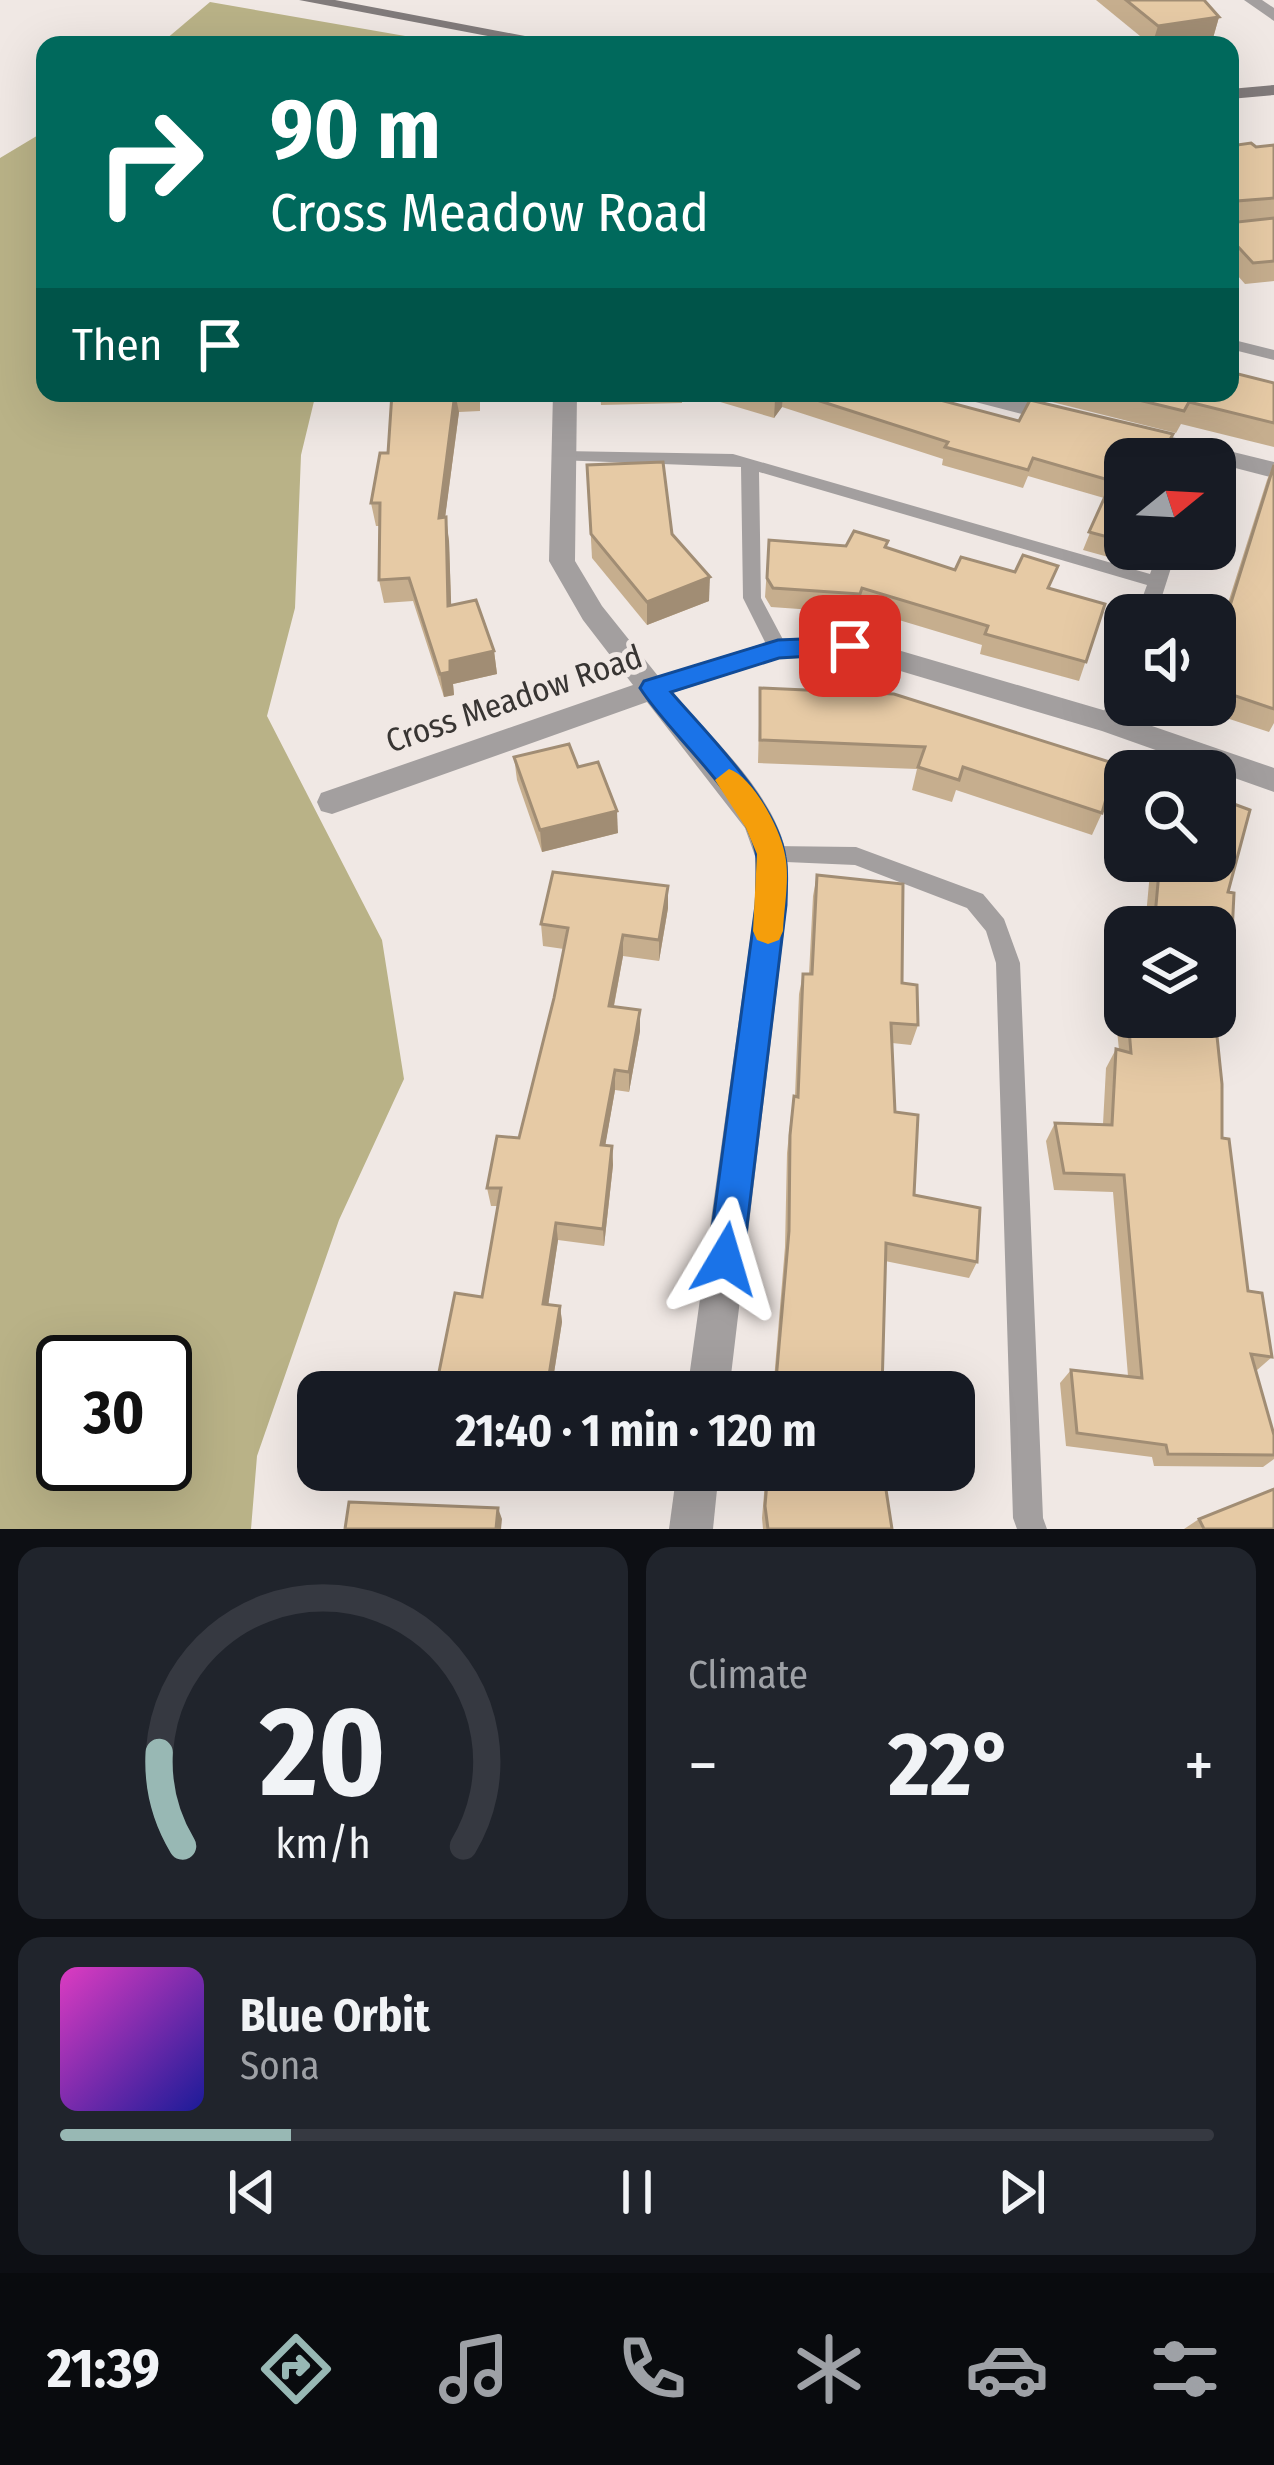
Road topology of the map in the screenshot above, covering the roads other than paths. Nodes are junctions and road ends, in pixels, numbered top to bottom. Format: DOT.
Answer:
graph roads {
  1 [pos="307,0"];
  2 [pos="1252,0"];
  3 [pos="1274,16"];
  4 [pos="513,36"];
  5 [pos="1274,89"];
  6 [pos="1239,93"];
  7 [pos="1239,346"];
  8 [pos="1274,355"];
  9 [pos="565,402"];
  10 [pos="1017,402"];
  11 [pos="1140,438"];
  12 [pos="562,456"];
  13 [pos="1236,462"];
  14 [pos="750,465"];
  15 [pos="1274,470"];
  16 [pos="1161,570"];
  17 [pos="1157,582"];
  18 [pos="1153,594"];
  19 [pos="778,649"];
  20 [pos="653,688"];
  21 [pos="1104,721"];
  22 [pos="1119,726"];
  23 [pos="1274,779"];
  24 [pos="332,802"];
  25 [pos="771,854"];
  26 [pos="711,1371"];
  27 [pos="696,1491"];
  28 [pos="691,1529"];
  29 [pos="1033,1529"];
  1 -- 4 [label="main road"];
  2 -- 3 [label="street"];
  5 -- 6 [label="main road"];
  7 -- 8 [label="lane"];
  9 -- 12 [label="street"];
  10 -- 11 [label="street"];
  12 -- 14 [label="lane"];
  12 -- 20 [label="street"];
  13 -- 15 [label="street"];
  14 -- 17 [label="lane"];
  14 -- 19 [label="lane"];
  16 -- 17 [label="lane"];
  17 -- 18 [label="lane"];
  19 -- 20 [label="street, Cross Meadow Road"];
  19 -- 21 [label="street, Cross Meadow Road"];
  20 -- 24 [label="street, Cross Meadow Road"];
  20 -- 25 [label="street"];
  22 -- 23 [label="street, Cross Meadow Road"];
  25 -- 26 [label="street"];
  25 -- 29 [label="lane"];
  27 -- 28 [label="street"];
}
